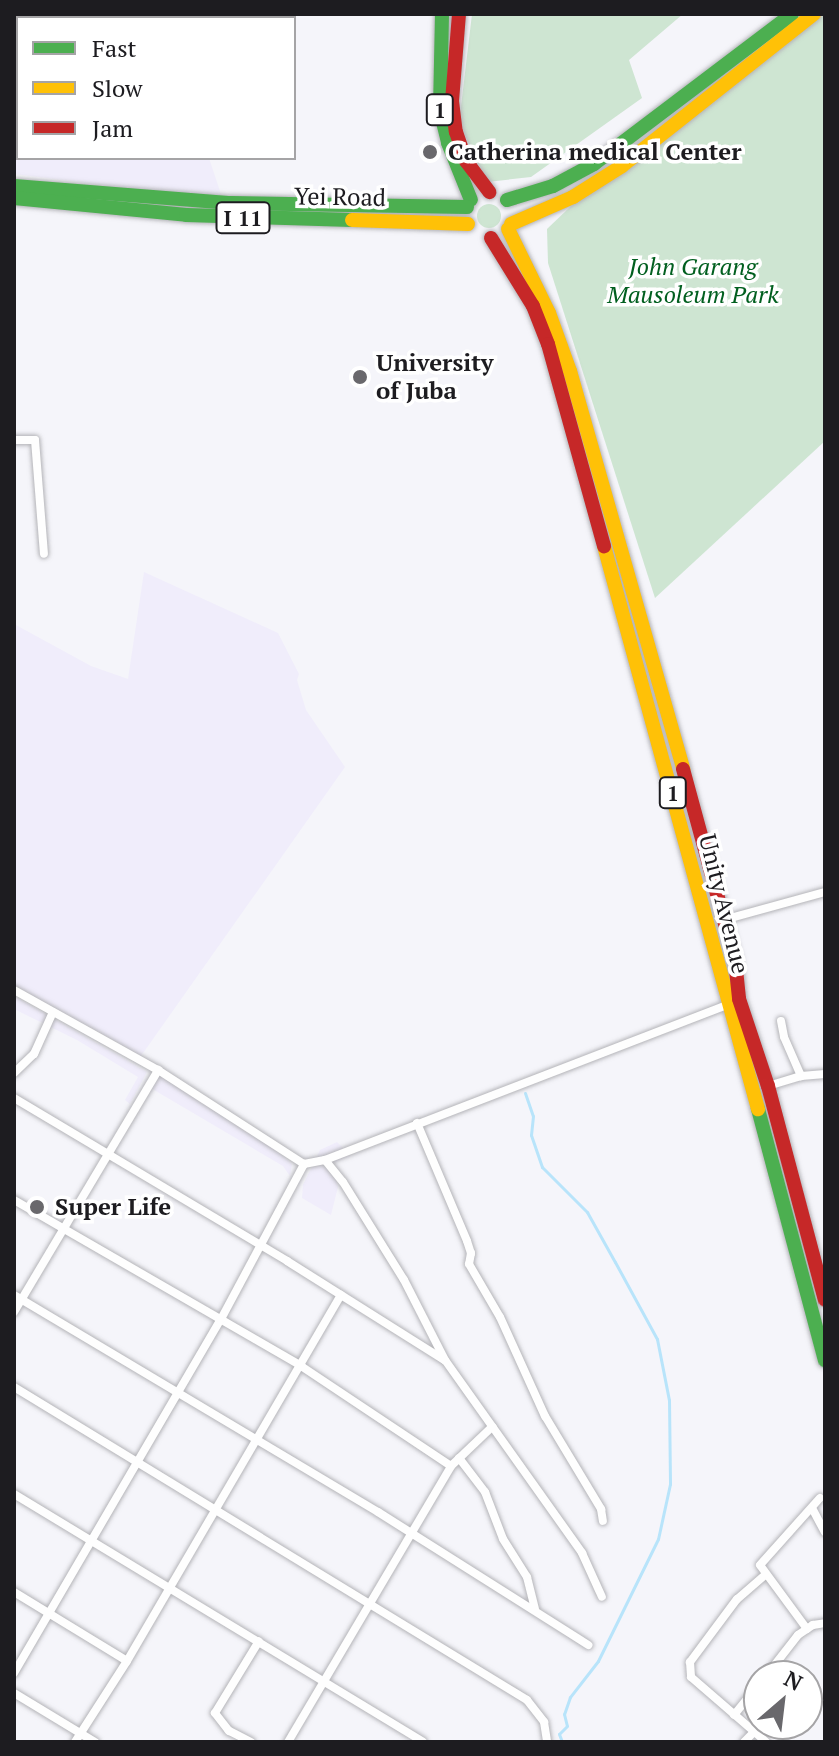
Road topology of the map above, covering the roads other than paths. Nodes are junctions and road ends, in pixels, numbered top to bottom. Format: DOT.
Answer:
graph roads {
  1 [pos="442,14"];
  2 [pos="459,14"];
  3 [pos="792,14"];
  4 [pos="814,14"];
  5 [pos="489,192"];
  6 [pos="17,193"];
  7 [pos="507,200"];
  8 [pos="469,203"];
  9 [pos="468,224"];
  10 [pos="509,227"];
  11 [pos="491,238"];
  12 [pos="14,440"];
  13 [pos="44,554"];
  14 [pos="825,892"];
  15 [pos="723,920"];
  16 [pos="14,990"];
  17 [pos="733,1002"];
  18 [pos="53,1012"];
  19 [pos="781,1021"];
  20 [pos="158,1070"];
  21 [pos="14,1073"];
  22 [pos="825,1074"];
  23 [pos="801,1076"];
  24 [pos="768,1086"];
  25 [pos="14,1098"];
  26 [pos="417,1123"];
  27 [pos="108,1154"];
  28 [pos="325,1160"];
  29 [pos="304,1164"];
  30 [pos="14,1200"];
  31 [pos="62,1227"];
  32 [pos="261,1246"];
  33 [pos="341,1295"];
  34 [pos="18,1297"];
  35 [pos="825,1300"];
  36 [pos="14,1312"];
  37 [pos="221,1319"];
  38 [pos="445,1360"];
  39 [pos="825,1360"];
  40 [pos="301,1366"];
  41 [pos="14,1387"];
  42 [pos="178,1392"];
  43 [pos="492,1427"];
  44 [pos="257,1441"];
  45 [pos="459,1458"];
  46 [pos="138,1463"];
  47 [pos="451,1466"];
  48 [pos="14,1494"];
  49 [pos="820,1498"];
  50 [pos="812,1508"];
  51 [pos="213,1511"];
  52 [pos="603,1521"];
  53 [pos="410,1532"];
  54 [pos="825,1532"];
  55 [pos="92,1540"];
  56 [pos="765,1575"];
  57 [pos="169,1587"];
  58 [pos="14,1592"];
  59 [pos="602,1597"];
  60 [pos="369,1605"];
  61 [pos="536,1610"];
  62 [pos="50,1614"];
  63 [pos="825,1623"];
  64 [pos="807,1629"];
  65 [pos="259,1641"];
  66 [pos="588,1645"];
  67 [pos="778,1660"];
  68 [pos="127,1661"];
  69 [pos="14,1673"];
  70 [pos="322,1684"];
  71 [pos="14,1693"];
  72 [pos="743,1704"];
  73 [pos="734,1715"];
  74 [pos="743,1723"];
  75 [pos="78,1738"];
  76 [pos="95,1742"];
  77 [pos="251,1742"];
  78 [pos="288,1742"];
  79 [pos="423,1742"];
  80 [pos="547,1742"];
  1 -- 8 [label="main road, 1"];
  2 -- 5 [label="main road, 1"];
  3 -- 7 [label="main road"];
  4 -- 10 [label="main road"];
  5 -- 7 [label="main road"];
  5 -- 8 [label="main road"];
  6 -- 8 [label="main road, Yei Road / I 11"];
  6 -- 9 [label="main road, Yei Road / I 11"];
  7 -- 10 [label="main road, 1"];
  8 -- 9 [label="main road, 1"];
  9 -- 11 [label="main road, 1"];
  10 -- 11 [label="main road"];
  10 -- 15 [label="main road, Unity Avenue / 1"];
  11 -- 17 [label="main road, Unity Avenue / 1"];
  12 -- 13 [label="street"];
  14 -- 15 [label="street"];
  15 -- 17 [label="main road, Unity Avenue / 1"];
  16 -- 18 [label="street"];
  17 -- 24 [label="main road, Unity Avenue / 1"];
  17 -- 26 [label="street"];
  17 -- 39 [label="main road, Unity Avenue / 1"];
  18 -- 20 [label="street"];
  18 -- 21 [label="street"];
  19 -- 23 [label="street"];
  20 -- 27 [label="street"];
  20 -- 29 [label="street"];
  22 -- 23 [label="street"];
  23 -- 24 [label="street"];
  24 -- 35 [label="main road, Unity Avenue / 1"];
  25 -- 27 [label="street"];
  26 -- 28 [label="street"];
  26 -- 52 [label="street"];
  27 -- 31 [label="street"];
  27 -- 32 [label="street"];
  28 -- 29 [label="street"];
  28 -- 38 [label="street"];
  29 -- 32 [label="street"];
  30 -- 31 [label="street"];
  31 -- 34 [label="street"];
  31 -- 37 [label="street"];
  32 -- 33 [label="street"];
  32 -- 37 [label="street"];
  33 -- 38 [label="street"];
  33 -- 40 [label="street"];
  34 -- 36 [label="street"];
  34 -- 42 [label="street"];
  37 -- 40 [label="street"];
  37 -- 42 [label="street"];
  38 -- 43 [label="street"];
  40 -- 44 [label="street"];
  40 -- 47 [label="street"];
  41 -- 46 [label="street"];
  42 -- 44 [label="street"];
  42 -- 46 [label="street"];
  43 -- 45 [label="street"];
  43 -- 59 [label="street"];
  44 -- 51 [label="street"];
  44 -- 53 [label="street"];
  45 -- 47 [label="street"];
  45 -- 61 [label="street"];
  46 -- 51 [label="street"];
  46 -- 55 [label="street"];
  47 -- 53 [label="street"];
  48 -- 55 [label="street"];
  49 -- 50 [label="street"];
  50 -- 54 [label="street"];
  50 -- 56 [label="street"];
  51 -- 57 [label="street"];
  51 -- 60 [label="street"];
  53 -- 60 [label="street"];
  53 -- 61 [label="street"];
  55 -- 57 [label="street"];
  55 -- 62 [label="street"];
  56 -- 64 [label="street"];
  56 -- 73 [label="street"];
  57 -- 65 [label="street"];
  57 -- 68 [label="street"];
  58 -- 62 [label="street"];
  60 -- 70 [label="street"];
  60 -- 80 [label="street"];
  61 -- 66 [label="street"];
  62 -- 68 [label="street"];
  62 -- 69 [label="street"];
  63 -- 64 [label="street"];
  64 -- 67 [label="street"];
  65 -- 70 [label="street"];
  65 -- 77 [label="street"];
  68 -- 75 [label="street"];
  70 -- 78 [label="street"];
  70 -- 79 [label="street"];
  71 -- 75 [label="street"];
  72 -- 73 [label="street"];
  73 -- 74 [label="street"];
  75 -- 76 [label="street"];
}
